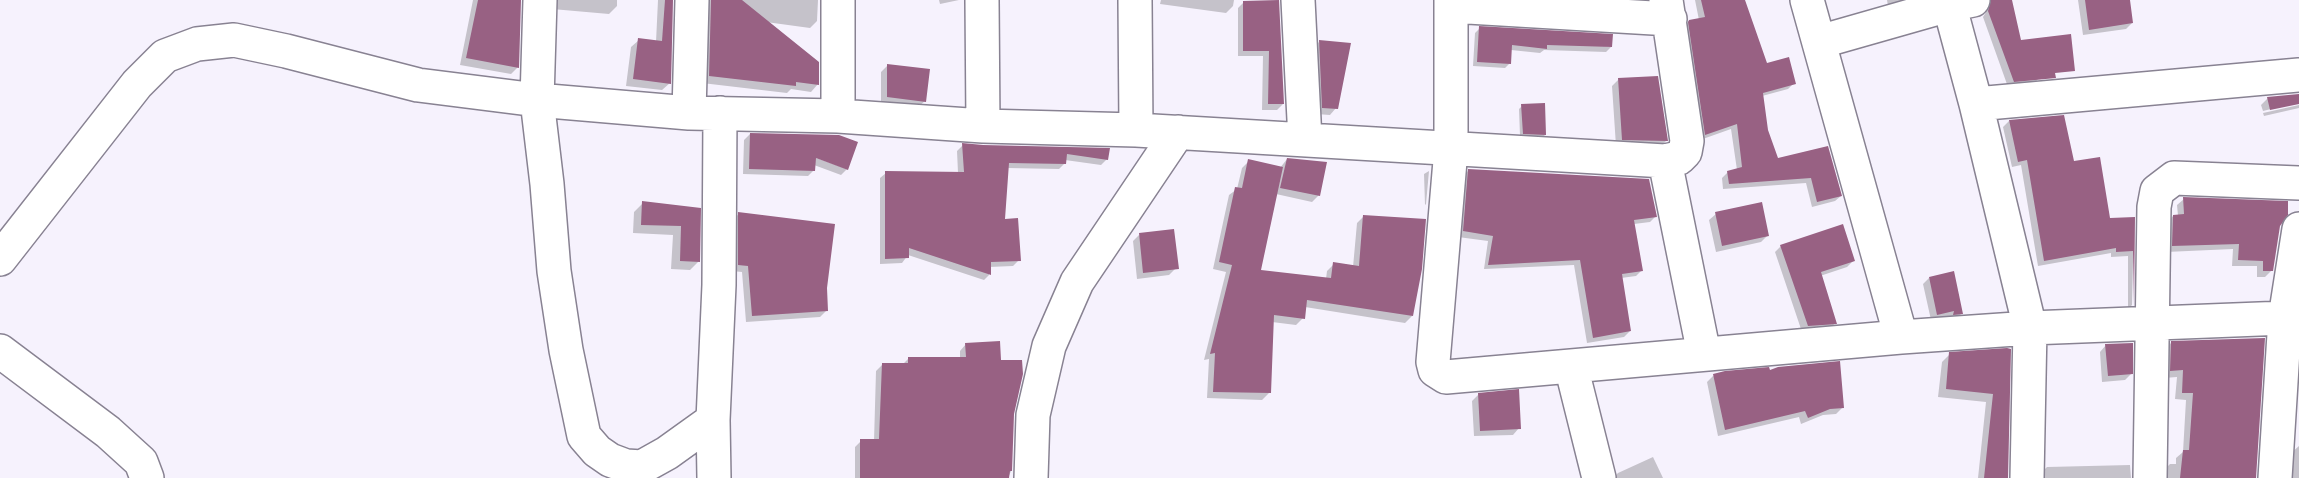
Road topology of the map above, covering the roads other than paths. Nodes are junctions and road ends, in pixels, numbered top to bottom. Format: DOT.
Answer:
graph roads {
  1 [pos="540,0"];
  2 [pos="692,0"];
  3 [pos="838,0"];
  4 [pos="982,0"];
  5 [pos="1135,0"];
  6 [pos="1298,0"];
  7 [pos="1807,0"];
  8 [pos="1957,2"];
  9 [pos="1451,3"];
  10 [pos="1668,10"];
  11 [pos="1819,42"];
  12 [pos="2299,75"];
  13 [pos="537,100"];
  14 [pos="1976,104"];
  15 [pos="705,113"];
  16 [pos="838,116"];
  17 [pos="983,126"];
  18 [pos="1136,130"];
  19 [pos="1178,132"];
  20 [pos="1305,140"];
  21 [pos="1450,149"];
  22 [pos="1665,161"];
  23 [pos="2299,183"];
  24 [pos="2299,229"];
  25 [pos="0,259"];
  26 [pos="2285,318"];
  27 [pos="2153,323"];
  28 [pos="2030,328"];
  29 [pos="1901,337"];
  30 [pos="0,351"];
  31 [pos="1704,354"];
  32 [pos="1571,366"];
  33 [pos="713,420"];
  34 [pos="147,478"];
  35 [pos="714,478"];
  36 [pos="1031,478"];
  37 [pos="1599,478"];
  38 [pos="2027,478"];
  39 [pos="2150,478"];
  40 [pos="2275,478"];
  1 -- 13 [label="street"];
  2 -- 15 [label="street"];
  3 -- 16 [label="street"];
  4 -- 17 [label="street"];
  5 -- 18 [label="street"];
  6 -- 20 [label="street"];
  7 -- 11 [label="street"];
  8 -- 11 [label="street"];
  8 -- 14 [label="street"];
  9 -- 10 [label="street"];
  9 -- 21 [label="street"];
  10 -- 22 [label="street"];
  11 -- 29 [label="street"];
  12 -- 14 [label="street"];
  13 -- 15 [label="street"];
  13 -- 25 [label="street"];
  13 -- 33 [label="street"];
  14 -- 28 [label="street"];
  15 -- 16 [label="street"];
  15 -- 33 [label="street"];
  16 -- 17 [label="street"];
  17 -- 18 [label="street"];
  18 -- 19 [label="street"];
  19 -- 20 [label="street"];
  19 -- 36 [label="street"];
  20 -- 21 [label="street"];
  21 -- 22 [label="street"];
  21 -- 32 [label="street"];
  22 -- 31 [label="street"];
  23 -- 27 [label="street"];
  24 -- 26 [label="street"];
  26 -- 27 [label="street"];
  26 -- 40 [label="street"];
  27 -- 28 [label="street"];
  27 -- 39 [label="street"];
  28 -- 29 [label="street"];
  28 -- 38 [label="street"];
  29 -- 31 [label="street"];
  30 -- 34 [label="street"];
  31 -- 32 [label="street"];
  32 -- 37 [label="street"];
  33 -- 35 [label="street"];
}
